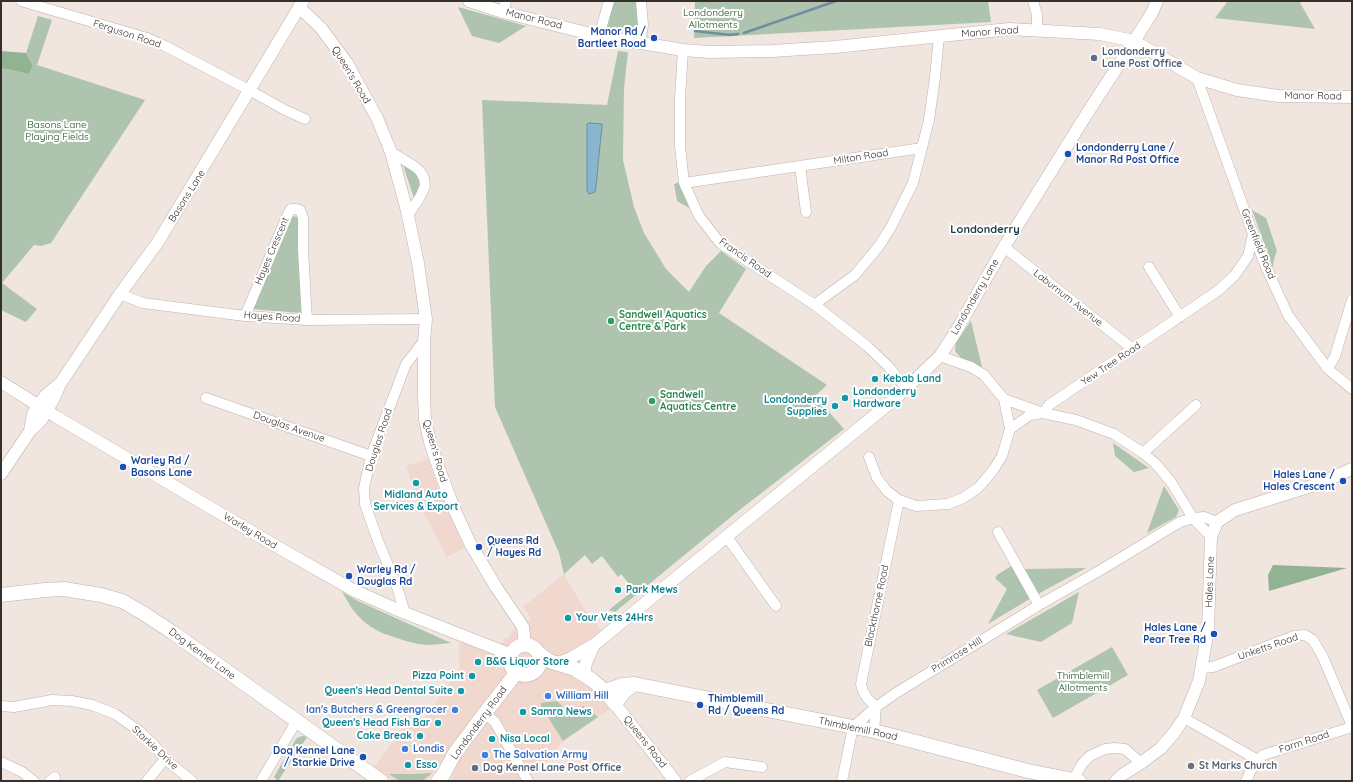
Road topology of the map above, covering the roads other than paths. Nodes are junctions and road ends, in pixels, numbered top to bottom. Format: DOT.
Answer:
graph roads {
  1 [pos="21,1"];
  2 [pos="469,1"];
  3 [pos="609,1"];
  4 [pos="641,1"];
  5 [pos="1033,1"];
  6 [pos="1157,1"];
  7 [pos="301,4"];
  8 [pos="504,6"];
  9 [pos="1037,30"];
  10 [pos="599,36"];
  11 [pos="939,37"];
  12 [pos="1134,41"];
  13 [pos="640,43"];
  14 [pos="683,50"];
  15 [pos="1197,78"];
  16 [pos="249,90"];
  17 [pos="1352,97"];
  18 [pos="305,119"];
  19 [pos="922,148"];
  20 [pos="391,152"];
  21 [pos="800,166"];
  22 [pos="684,183"];
  23 [pos="806,212"];
  24 [pos="408,215"];
  25 [pos="1253,234"];
  26 [pos="1004,247"];
  27 [pos="1149,267"];
  28 [pos="120,294"];
  29 [pos="1352,300"];
  30 [pos="815,305"];
  31 [pos="245,316"];
  32 [pos="1180,317"];
  33 [pos="426,319"];
  34 [pos="306,320"];
  35 [pos="424,341"];
  36 [pos="1133,349"];
  37 [pos="940,356"];
  38 [pos="1328,369"];
  39 [pos="1,382"];
  40 [pos="906,388"];
  41 [pos="1352,390"];
  42 [pos="206,398"];
  43 [pos="1004,399"];
  44 [pos="1196,406"];
  45 [pos="43,408"];
  46 [pos="1043,413"];
  47 [pos="1010,429"];
  48 [pos="1143,453"];
  49 [pos="371,456"];
  50 [pos="869,457"];
  51 [pos="1352,469"];
  52 [pos="1,474"];
  53 [pos="899,500"];
  54 [pos="1193,518"];
  55 [pos="1217,522"];
  56 [pos="998,532"];
  57 [pos="727,537"];
  58 [pos="1211,537"];
  59 [pos="1,595"];
  60 [pos="1039,605"];
  61 [pos="776,606"];
  62 [pos="405,614"];
  63 [pos="595,644"];
  64 [pos="525,645"];
  65 [pos="538,653"];
  66 [pos="512,655"];
  67 [pos="558,663"];
  68 [pos="1201,668"];
  69 [pos="536,670"];
  70 [pos="517,672"];
  71 [pos="584,675"];
  72 [pos="634,684"];
  73 [pos="605,692"];
  74 [pos="615,704"];
  75 [pos="1,706"];
  76 [pos="876,707"];
  77 [pos="485,713"];
  78 [pos="1184,718"];
  79 [pos="296,722"];
  80 [pos="1352,726"];
  81 [pos="853,727"];
  82 [pos="874,731"];
  83 [pos="165,759"];
  84 [pos="1258,760"];
  85 [pos="1,762"];
  86 [pos="1139,764"];
  87 [pos="762,768"];
  88 [pos="441,779"];
  89 [pos="34,781"];
  90 [pos="147,781"];
  91 [pos="192,781"];
  92 [pos="261,781"];
  93 [pos="381,781"];
  94 [pos="528,781"];
  95 [pos="675,781"];
  96 [pos="690,781"];
  97 [pos="842,781"];
  98 [pos="1078,781"];
  99 [pos="1116,781"];
  100 [pos="1130,781"];
  101 [pos="1246,781"];
  1 -- 16 [label="street, Ferguson Road"];
  2 -- 8 [label="street, Manor Road"];
  3 -- 10 [label="street"];
  4 -- 13 [label="street"];
  5 -- 9 [label="street"];
  6 -- 12 [label="street, Londonderry Lane"];
  7 -- 16 [label="street, Basons Lane"];
  7 -- 20 [label="street, Queen's Road"];
  8 -- 10 [label="street, Manor Road"];
  9 -- 11 [label="street, Manor Road"];
  9 -- 12 [label="street, Manor Road"];
  10 -- 13 [label="street, Manor Road"];
  11 -- 14 [label="street, Manor Road"];
  11 -- 19 [label="street"];
  12 -- 15 [label="street, Manor Road"];
  12 -- 26 [label="street, Londonderry Lane"];
  13 -- 14 [label="street, Manor Road"];
  14 -- 22 [label="street, Francis Road"];
  15 -- 17 [label="street, Manor Road"];
  15 -- 25 [label="street, Greenfield Road"];
  16 -- 18 [label="street, Ferguson Road"];
  16 -- 28 [label="street, Basons Lane"];
  19 -- 21 [label="street, Milton Road"];
  19 -- 30 [label="street"];
  20 -- 24 [label="street, Queen's Road"];
  20 -- 24 [label="street"];
  21 -- 22 [label="street, Milton Road"];
  21 -- 23 [label="street"];
  22 -- 30 [label="street, Francis Road"];
  24 -- 33 [label="street, Queen's Road"];
  25 -- 32 [label="street, Yew Tree Road"];
  25 -- 38 [label="street, Greenfield Road"];
  26 -- 36 [label="street, Laburnum Avenue"];
  26 -- 37 [label="street, Londonderry Lane"];
  27 -- 32 [label="street"];
  28 -- 31 [label="street, Hayes Road"];
  28 -- 45 [label="street, Basons Lane"];
  29 -- 38 [label="street"];
  30 -- 40 [label="street, Francis Road"];
  31 -- 34 [label="street, Hayes Road"];
  31 -- 34 [label="street, Hayes Crescent"];
  32 -- 36 [label="street, Yew Tree Road"];
  33 -- 34 [label="street, Hayes Road"];
  33 -- 35 [label="street, Queen's Road"];
  35 -- 49 [label="street, Douglas Road"];
  35 -- 64 [label="street, Queen's Road"];
  36 -- 46 [label="street, Yew Tree Road"];
  37 -- 40 [label="street, Londonderry Lane"];
  37 -- 43 [label="street"];
  38 -- 41 [label="street, Greenfield Road"];
  39 -- 45 [label="street, Warley Road"];
  40 -- 57 [label="street, Londonderry Lane"];
  42 -- 49 [label="street, Douglas Avenue"];
  43 -- 46 [label="street"];
  43 -- 47 [label="street"];
  44 -- 48 [label="street"];
  45 -- 52 [label="street, Basons Lane"];
  45 -- 62 [label="street, Warley Road"];
  46 -- 47 [label="street"];
  46 -- 48 [label="street"];
  47 -- 53 [label="street"];
  48 -- 54 [label="street"];
  49 -- 62 [label="street, Douglas Road"];
  50 -- 53 [label="street"];
  51 -- 55 [label="street"];
  53 -- 76 [label="street, Blackthorne Road"];
  54 -- 55 [label="street, Primrose Hill"];
  54 -- 58 [label="street"];
  54 -- 60 [label="street, Primrose Hill"];
  55 -- 58 [label="street, Hales Lane"];
  56 -- 60 [label="street"];
  57 -- 61 [label="street"];
  57 -- 63 [label="street, Londonderry Lane"];
  58 -- 68 [label="street, Hales Lane"];
  59 -- 79 [label="main road, Dog Kennel Lane"];
  60 -- 76 [label="street, Primrose Hill"];
  62 -- 66 [label="street, Warley Road"];
  63 -- 67 [label="street, Londonderry Lane"];
  63 -- 71 [label="street, Londonderry Lane"];
  64 -- 65 [label="main road"];
  64 -- 66 [label="main road"];
  65 -- 67 [label="main road"];
  65 -- 69 [label="main road"];
  66 -- 70 [label="main road"];
  67 -- 71 [label="main road"];
  68 -- 78 [label="street, Hales Lane"];
  68 -- 80 [label="street, Unketts Road"];
  69 -- 70 [label="main road"];
  69 -- 71 [label="main road"];
  70 -- 77 [label="main road, Londonderry Road"];
  71 -- 73 [label="main road"];
  72 -- 73 [label="main road, Thimblemill Road"];
  72 -- 74 [label="main road"];
  72 -- 81 [label="main road, Thimblemill Road"];
  73 -- 74 [label="main road"];
  74 -- 95 [label="street, Queens Road"];
  75 -- 83 [label="street, Starkie Drive"];
  76 -- 81 [label="street"];
  76 -- 82 [label="street"];
  77 -- 88 [label="main road, Londonderry Road"];
  77 -- 94 [label="street"];
  78 -- 84 [label="street"];
  78 -- 86 [label="street, Hales Lane"];
  79 -- 92 [label="street"];
  79 -- 93 [label="main road, Dog Kennel Lane"];
  80 -- 84 [label="street, Farm Road"];
  81 -- 82 [label="main road, Thimblemill Road"];
  81 -- 97 [label="street"];
  82 -- 98 [label="main road, Thimblemill Road"];
  83 -- 90 [label="street"];
  83 -- 91 [label="street, Starkie Drive"];
  84 -- 101 [label="street"];
  85 -- 89 [label="street"];
  86 -- 98 [label="street"];
  86 -- 99 [label="street, Hales Lane"];
  86 -- 100 [label="street, Hales Lane"];
  87 -- 96 [label="street"];
}
